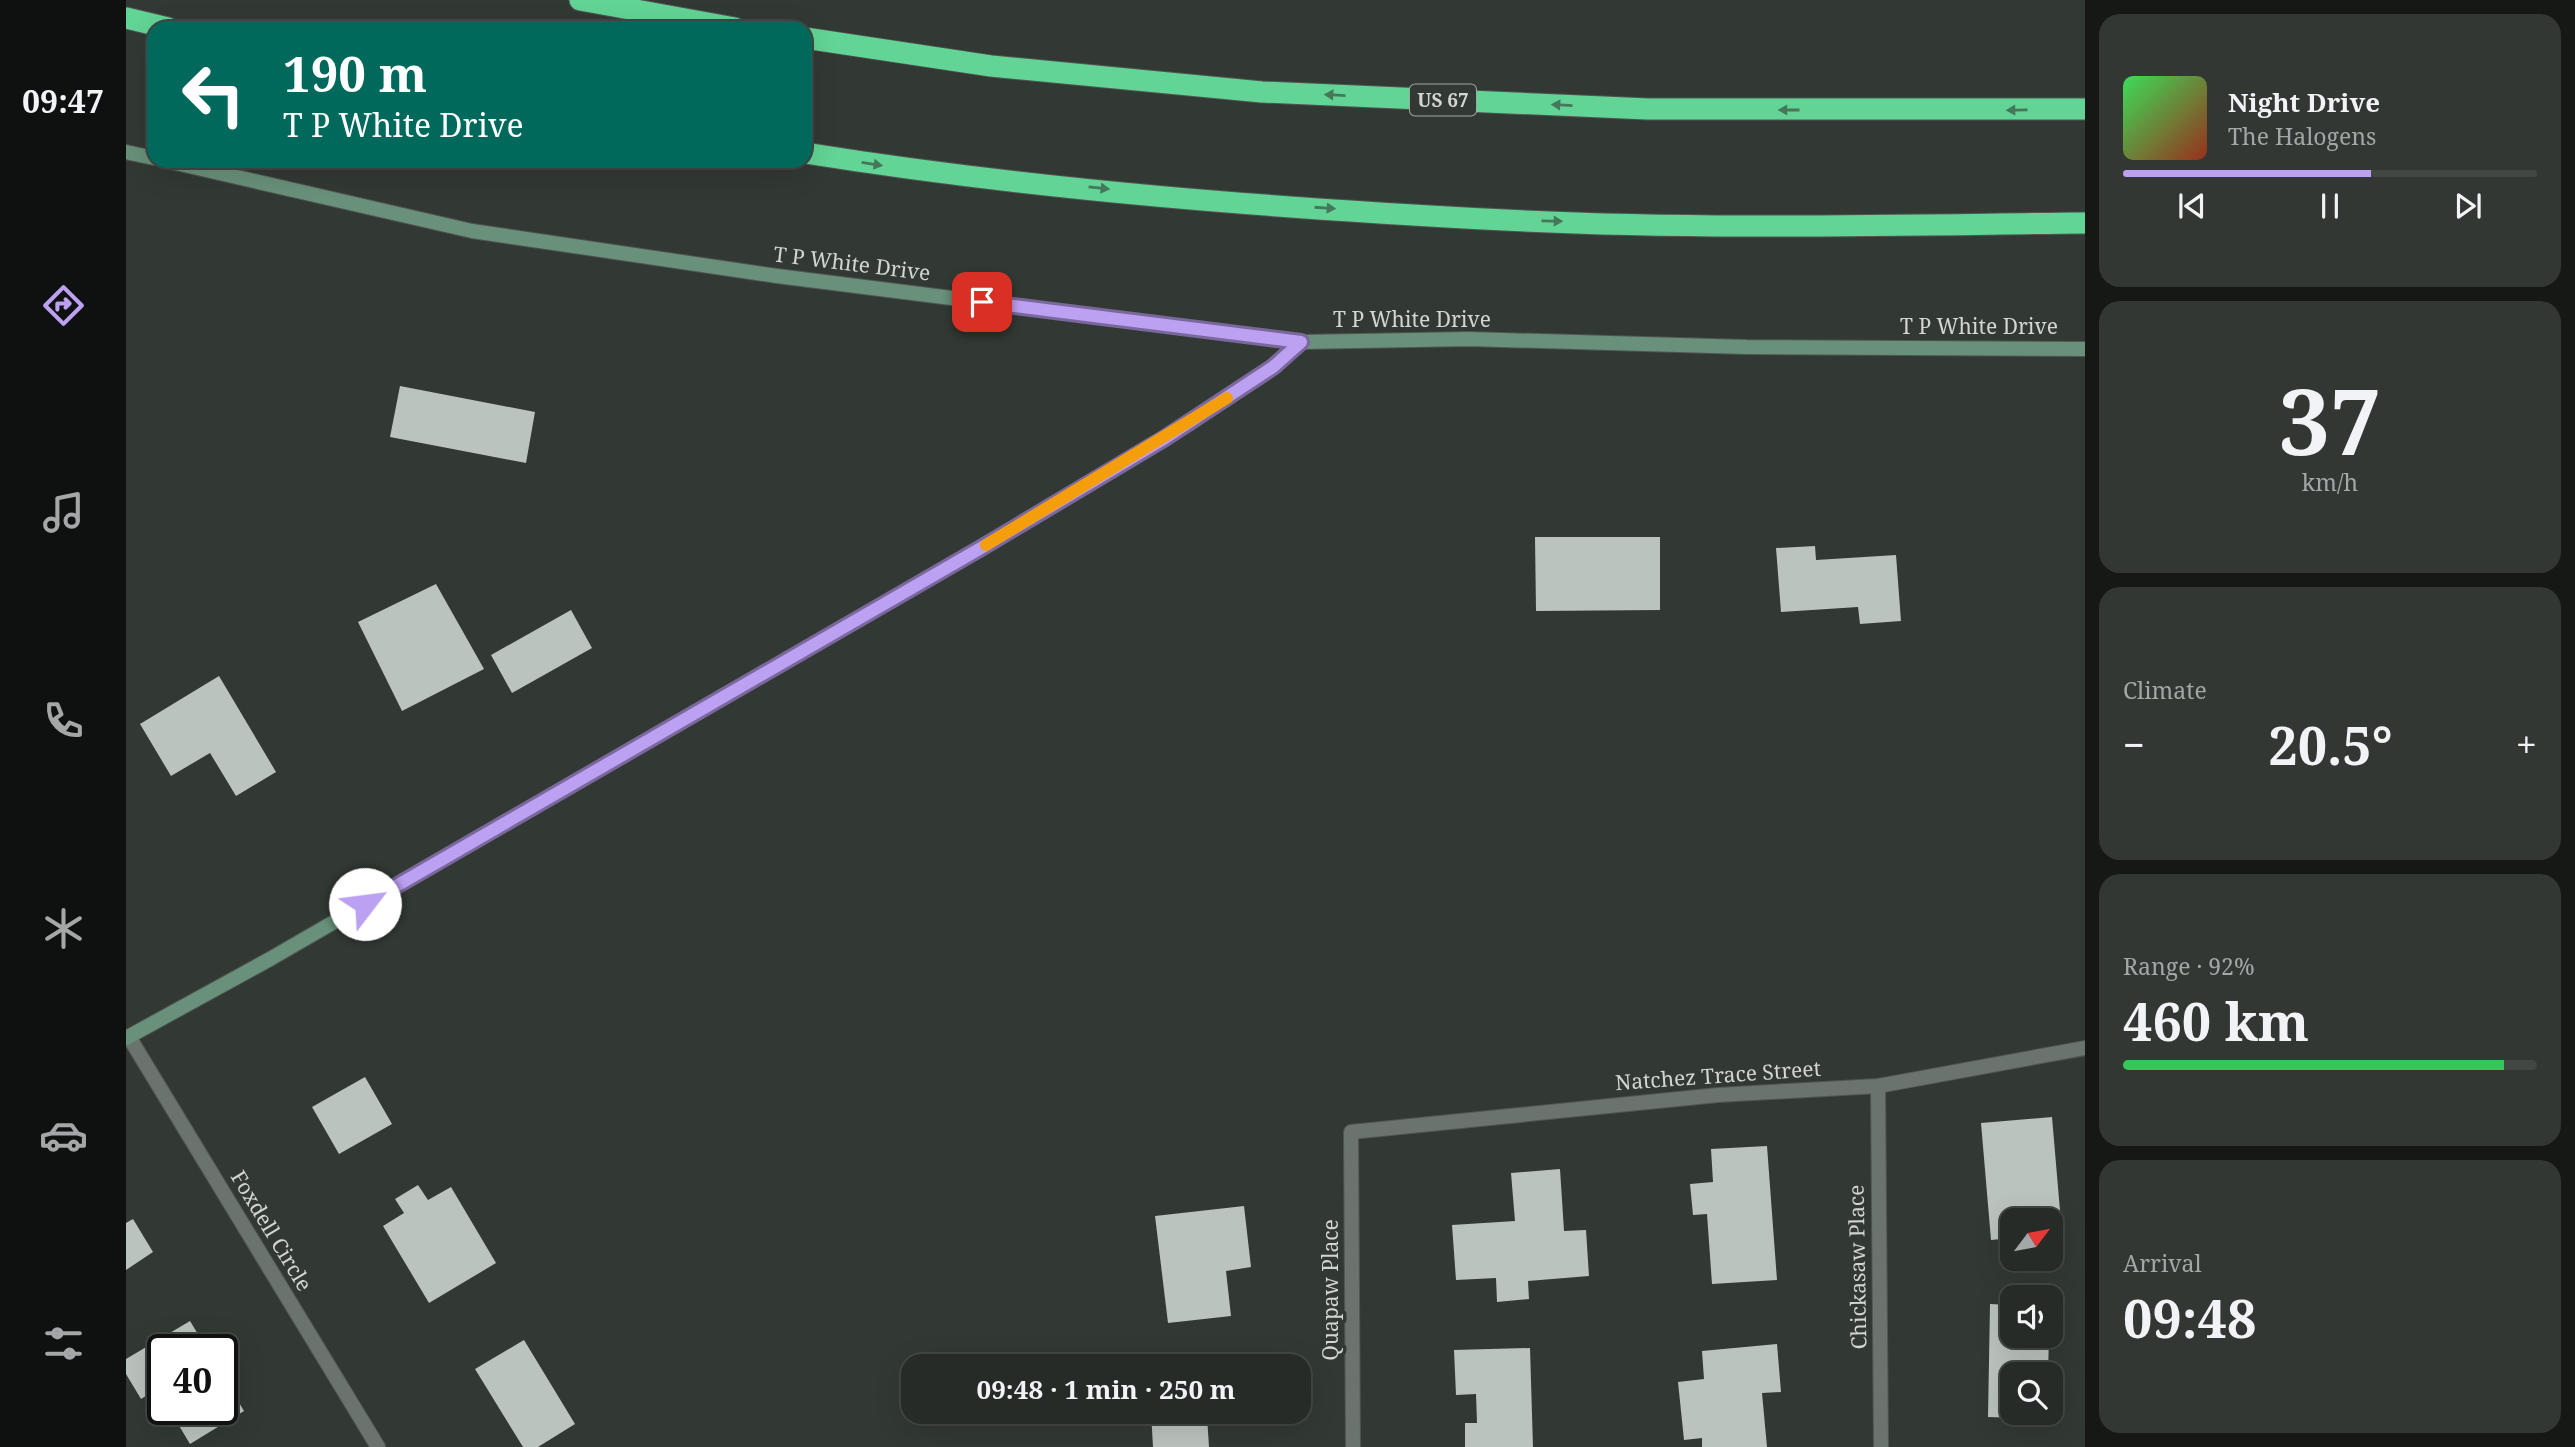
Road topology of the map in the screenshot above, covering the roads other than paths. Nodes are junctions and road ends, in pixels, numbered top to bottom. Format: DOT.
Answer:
graph roads {
  1 [pos="580,0"];
  2 [pos="126,18"];
  3 [pos="696,21"];
  4 [pos="147,23"];
  5 [pos="812,39"];
  6 [pos="2085,109"];
  7 [pos="126,152"];
  8 [pos="812,154"];
  9 [pos="147,156"];
  10 [pos="198,168"];
  11 [pos="2085,223"];
  12 [pos="1301,342"];
  13 [pos="2085,349"];
  14 [pos="127,1037"];
  15 [pos="2085,1048"];
  16 [pos="1878,1086"];
  17 [pos="1351,1132"];
  18 [pos="378,1447"];
  19 [pos="1353,1447"];
  20 [pos="1881,1447"];
  1 -- 3 [label="highway"];
  2 -- 4 [label="highway"];
  6 -- 5 [label="highway, US 67, one-way"];
  7 -- 9 [label="street"];
  8 -- 11 [label="highway, one-way"];
  10 -- 12 [label="street, T P White Drive"];
  12 -- 13 [label="street, T P White Drive"];
  12 -- 14 [label="street"];
  14 -- 18 [label="street, Foxdell Circle"];
  15 -- 16 [label="street, Natchez Trace Street"];
  16 -- 17 [label="street, Natchez Trace Street"];
  16 -- 20 [label="street, Chickasaw Place"];
  17 -- 19 [label="street, Quapaw Place"];
}
